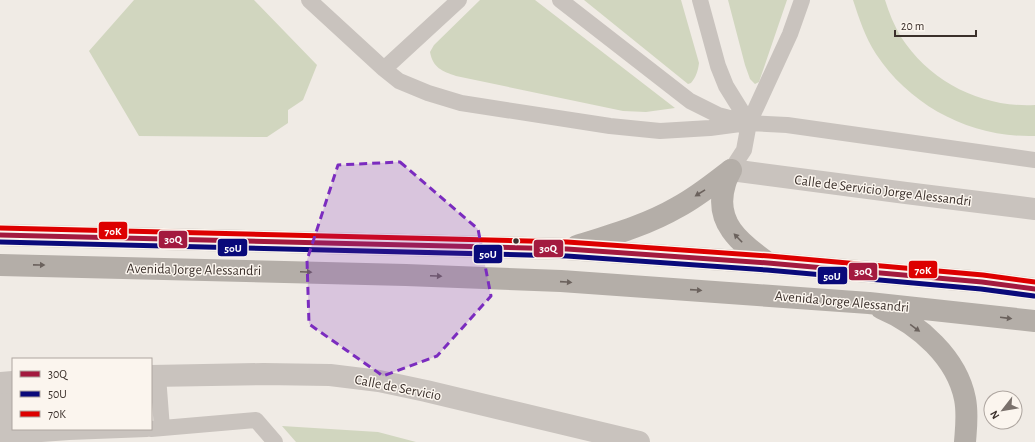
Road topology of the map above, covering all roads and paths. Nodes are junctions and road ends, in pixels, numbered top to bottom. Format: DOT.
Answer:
graph roads {
  1 [pos="309,0"];
  2 [pos="459,0"];
  3 [pos="560,0"];
  4 [pos="700,0"];
  5 [pos="802,0"];
  6 [pos="384,69"];
  7 [pos="749,123"];
  8 [pos="1035,160"];
  9 [pos="731,170"];
  10 [pos="1035,209"];
  11 [pos="0,235"];
  12 [pos="567,249"];
  13 [pos="768,263"];
  14 [pos="0,265"];
  15 [pos="1035,289"];
  16 [pos="869,303"];
  17 [pos="1035,321"];
  18 [pos="154,376"];
  19 [pos="6,382"];
  20 [pos="153,429"];
  21 [pos="137,430"];
  22 [pos="72,434"];
  23 [pos="4,437"];
  24 [pos="964,440"];
  25 [pos="275,442"];
  26 [pos="639,442"];
  1 -- 6 [label="lane"];
  2 -- 6 [label="lane"];
  3 -- 7 [label="lane"];
  4 -- 7 [label="lane"];
  5 -- 7 [label="lane"];
  6 -- 7 [label="lane"];
  7 -- 8 [label="lane"];
  7 -- 9 [label="lane"];
  9 -- 10 [label="street, Calle de Servicio Jorge Alessandri"];
  9 -- 12 [label="highway, one-way"];
  13 -- 9 [label="highway, one-way"];
  11 -- 12 [label="highway, Avenida Jorge Alessandri"];
  12 -- 13 [label="highway, Avenida Jorge Alessandri"];
  13 -- 15 [label="highway, Avenida Jorge Alessandri"];
  14 -- 16 [label="highway, Avenida Jorge Alessandri, one-way"];
  16 -- 17 [label="highway, Avenida Jorge Alessandri, one-way"];
  16 -- 24 [label="highway, one-way"];
  18 -- 20 [label="lane"];
  18 -- 26 [label="street, Calle de Servicio"];
  19 -- 23 [label="lane"];
  20 -- 25 [label="lane"];
  21 -- 22 [label="lane"];
  22 -- 23 [label="lane"];
}
